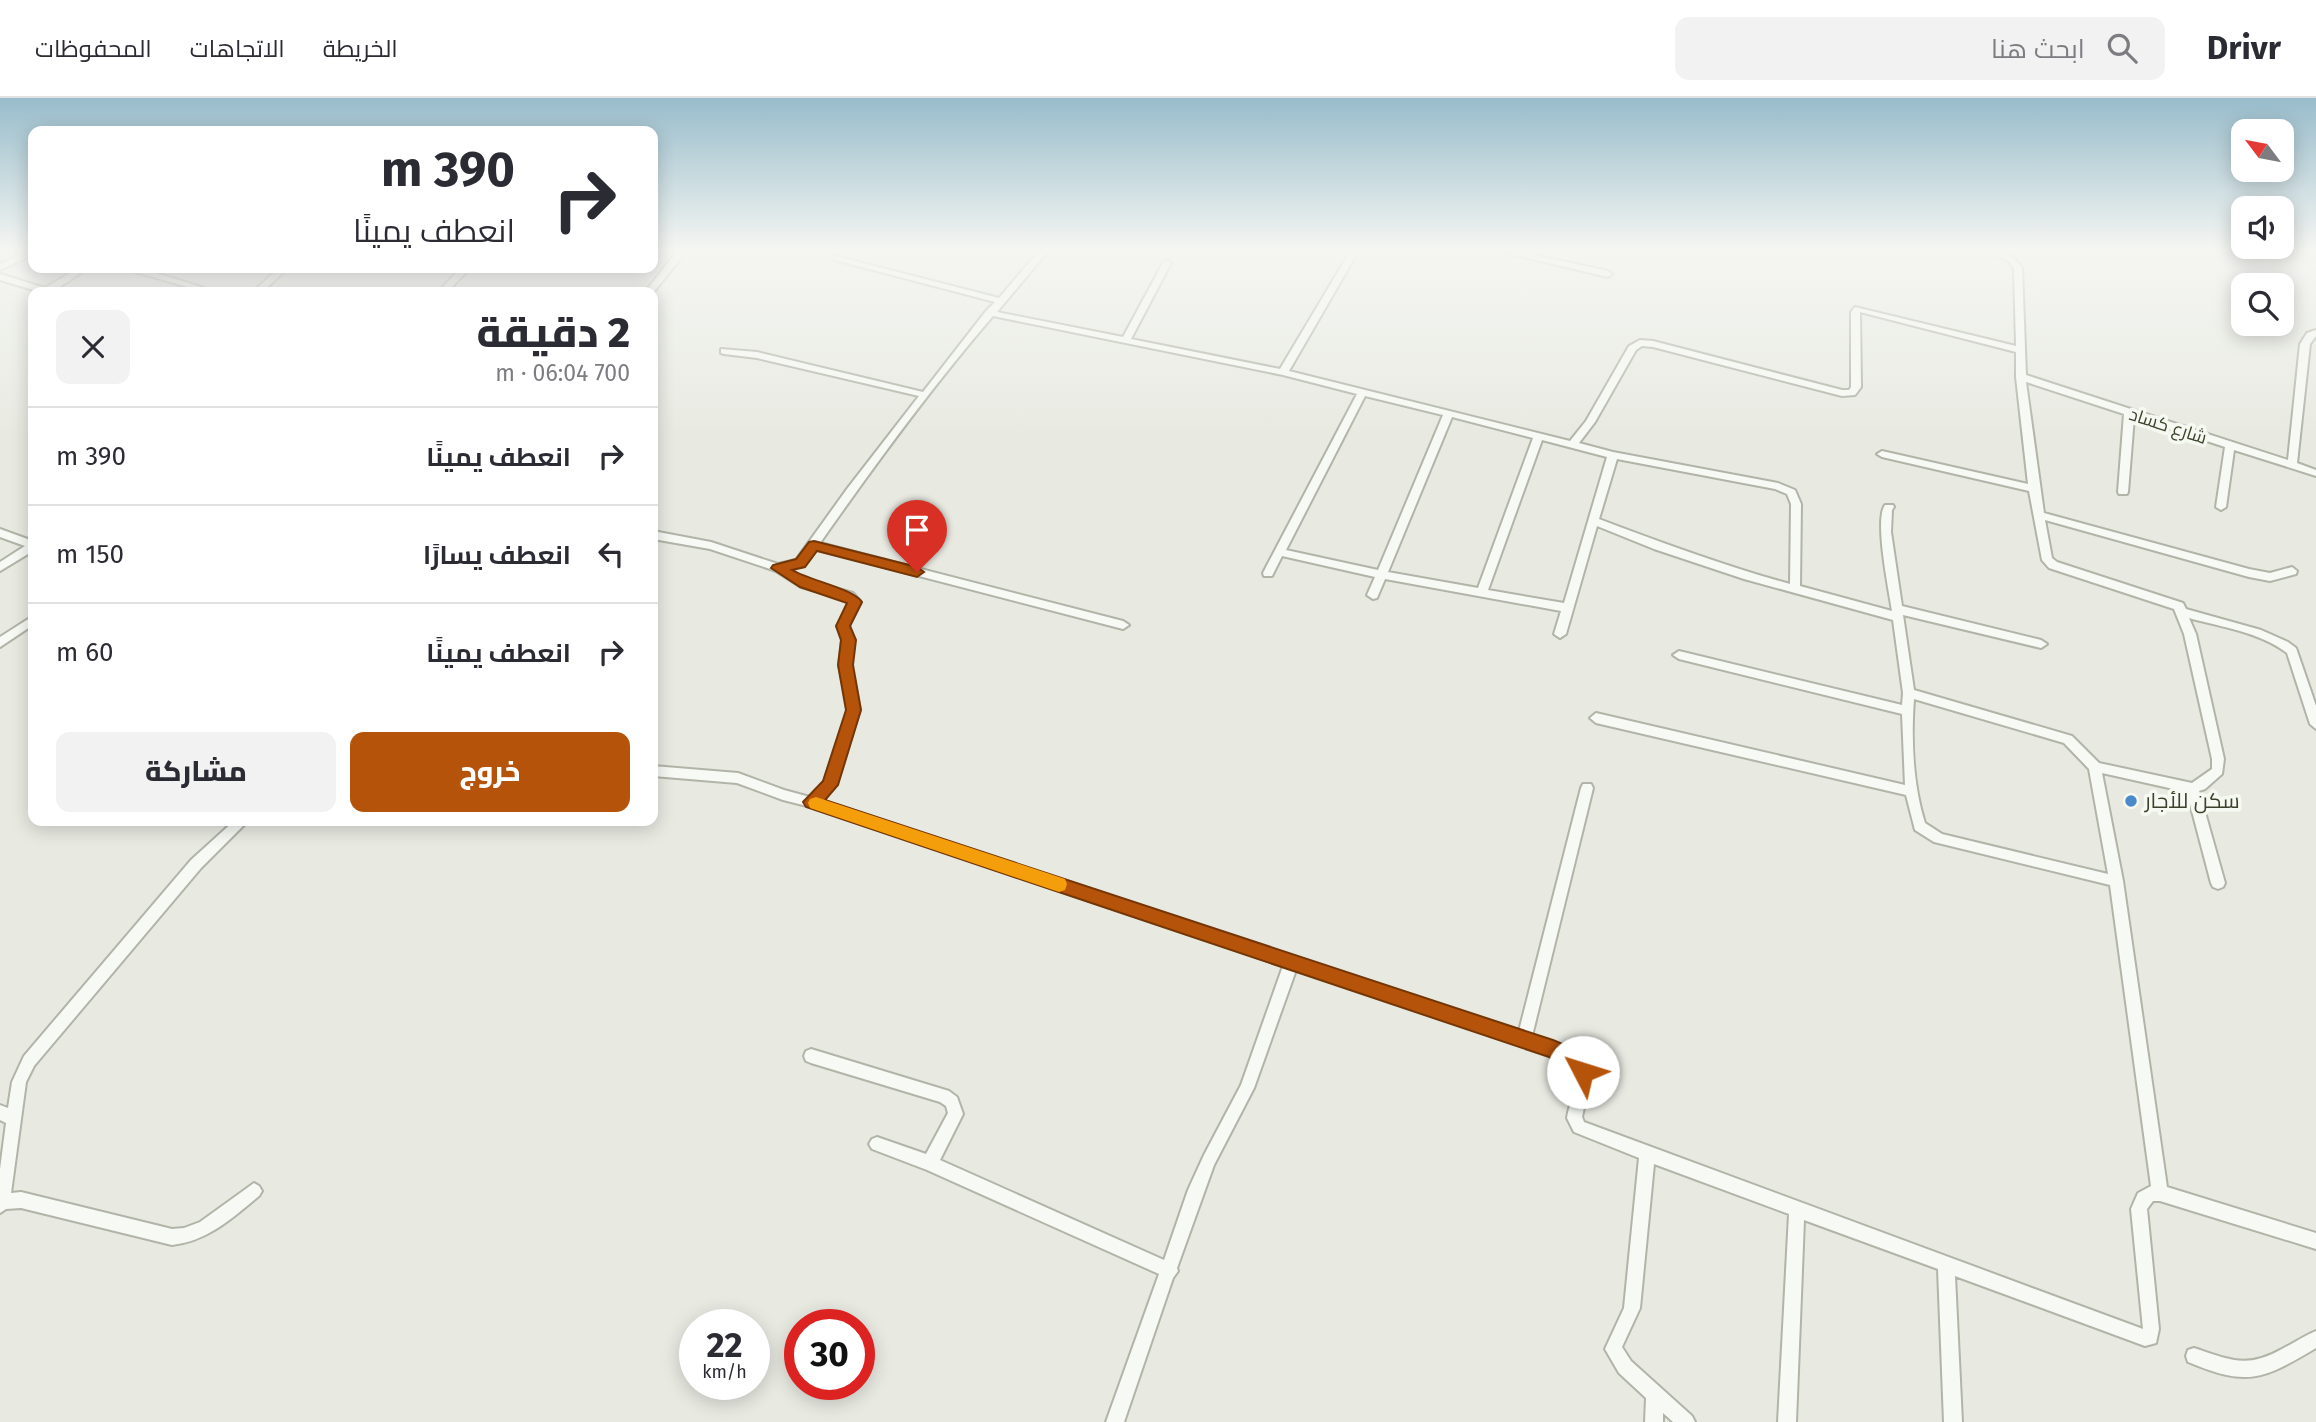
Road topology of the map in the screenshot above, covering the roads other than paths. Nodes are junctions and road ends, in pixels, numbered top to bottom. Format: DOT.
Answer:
graph roads {
  1 [pos="1141,312"];
  2 [pos="1319,312"];
  3 [pos="1855,312"];
  4 [pos="1869,312"];
  5 [pos="2019,312"];
  6 [pos="989,313"];
  7 [pos="2316,333"];
  8 [pos="1126,339"];
  9 [pos="2020,350"];
  10 [pos="724,351"];
  11 [pos="1283,373"];
  12 [pos="2021,377"];
  13 [pos="1362,393"];
  14 [pos="925,395"];
  15 [pos="2129,413"];
  16 [pos="1448,415"];
  17 [pos="1538,437"];
  18 [pos="1572,445"];
  19 [pos="2230,445"];
  20 [pos="1882,454"];
  21 [pos="1613,455"];
  22 [pos="2292,466"];
  23 [pos="2316,473"];
  24 [pos="2034,489"];
  25 [pos="2123,492"];
  26 [pos="1889,507"];
  27 [pos="2221,507"];
  28 [pos="2039,514"];
  29 [pos="1594,522"];
  30 [pos="0,533"];
  31 [pos="658,536"];
  32 [pos="28,543"];
  33 [pos="814,545"];
  34 [pos="28,548"];
  35 [pos="1280,552"];
  36 [pos="0,568"];
  37 [pos="778,568"];
  38 [pos="2292,571"];
  39 [pos="1268,573"];
  40 [pos="1380,574"];
  41 [pos="1795,588"];
  42 [pos="1482,592"];
  43 [pos="1373,595"];
  44 [pos="1568,608"];
  45 [pos="2182,612"];
  46 [pos="1898,613"];
  47 [pos="28,623"];
  48 [pos="1123,625"];
  49 [pos="1560,634"];
  50 [pos="0,643"];
  51 [pos="2041,644"];
  52 [pos="1679,655"];
  53 [pos="1909,693"];
  54 [pos="1907,711"];
  55 [pos="1596,718"];
  56 [pos="2316,724"];
  57 [pos="2095,767"];
  58 [pos="658,771"];
  59 [pos="2192,788"];
  60 [pos="1587,789"];
  61 [pos="1913,792"];
  62 [pos="811,802"];
  63 [pos="237,826"];
  64 [pos="2116,881"];
  65 [pos="2218,883"];
  66 [pos="1291,963"];
  67 [pos="1524,1040"];
  68 [pos="811,1056"];
  69 [pos="7,1116"];
  70 [pos="877,1144"];
  71 [pos="1647,1155"];
  72 [pos="930,1163"];
  73 [pos="254,1191"];
  74 [pos="2160,1193"];
  75 [pos="1,1203"];
  76 [pos="1797,1209"];
  77 [pos="2316,1241"];
  78 [pos="1946,1263"];
  79 [pos="1170,1271"];
  80 [pos="2316,1339"];
  81 [pos="2194,1356"];
  82 [pos="1655,1396"];
  83 [pos="1115,1422"];
  84 [pos="1654,1422"];
  85 [pos="1686,1422"];
  86 [pos="1787,1422"];
  87 [pos="1954,1422"];
  1 -- 8 [label="street"];
  2 -- 11 [label="street"];
  3 -- 18 [label="street"];
  4 -- 9 [label="street"];
  5 -- 9 [label="street"];
  6 -- 8 [label="street"];
  6 -- 14 [label="street"];
  7 -- 22 [label="street"];
  8 -- 11 [label="street"];
  9 -- 12 [label="street"];
  10 -- 14 [label="street"];
  11 -- 13 [label="street"];
  12 -- 15 [label="street, شارع كساد"];
  12 -- 24 [label="street"];
  13 -- 16 [label="street"];
  13 -- 35 [label="street"];
  14 -- 33 [label="street"];
  15 -- 19 [label="street, شارع كساد"];
  15 -- 25 [label="street"];
  16 -- 17 [label="street"];
  16 -- 40 [label="street"];
  17 -- 18 [label="street"];
  17 -- 42 [label="street"];
  18 -- 21 [label="street"];
  19 -- 22 [label="street, شارع كساد"];
  19 -- 27 [label="street"];
  20 -- 24 [label="street"];
  21 -- 29 [label="street"];
  21 -- 41 [label="street"];
  22 -- 23 [label="street, شارع كساد"];
  24 -- 28 [label="street"];
  26 -- 46 [label="street"];
  28 -- 38 [label="street"];
  28 -- 45 [label="street"];
  29 -- 41 [label="street"];
  29 -- 44 [label="street"];
  30 -- 32 [label="street"];
  31 -- 37 [label="street"];
  33 -- 37 [label="street"];
  33 -- 48 [label="street"];
  34 -- 36 [label="street"];
  35 -- 39 [label="street"];
  35 -- 40 [label="street"];
  37 -- 62 [label="street"];
  40 -- 42 [label="street"];
  40 -- 43 [label="street"];
  41 -- 46 [label="street"];
  42 -- 44 [label="street"];
  44 -- 49 [label="street"];
  45 -- 56 [label="street"];
  45 -- 59 [label="street"];
  46 -- 51 [label="street"];
  46 -- 53 [label="street"];
  47 -- 50 [label="street"];
  52 -- 54 [label="street"];
  53 -- 54 [label="street"];
  53 -- 57 [label="street"];
  54 -- 61 [label="street"];
  55 -- 61 [label="street"];
  57 -- 59 [label="street"];
  57 -- 64 [label="street"];
  58 -- 62 [label="street"];
  59 -- 65 [label="street"];
  60 -- 67 [label="street"];
  61 -- 64 [label="street"];
  62 -- 66 [label="street"];
  63 -- 69 [label="street"];
  64 -- 74 [label="street"];
  66 -- 67 [label="street"];
  66 -- 79 [label="street"];
  67 -- 71 [label="street"];
  68 -- 72 [label="street"];
  69 -- 75 [label="street"];
  70 -- 72 [label="street"];
  71 -- 76 [label="street"];
  71 -- 82 [label="street"];
  72 -- 79 [label="street"];
  73 -- 75 [label="street"];
  74 -- 77 [label="street"];
  74 -- 78 [label="street"];
  76 -- 78 [label="street"];
  76 -- 86 [label="street"];
  78 -- 87 [label="street"];
  79 -- 83 [label="street"];
  80 -- 81 [label="street"];
  82 -- 84 [label="street"];
  82 -- 85 [label="street"];
}
